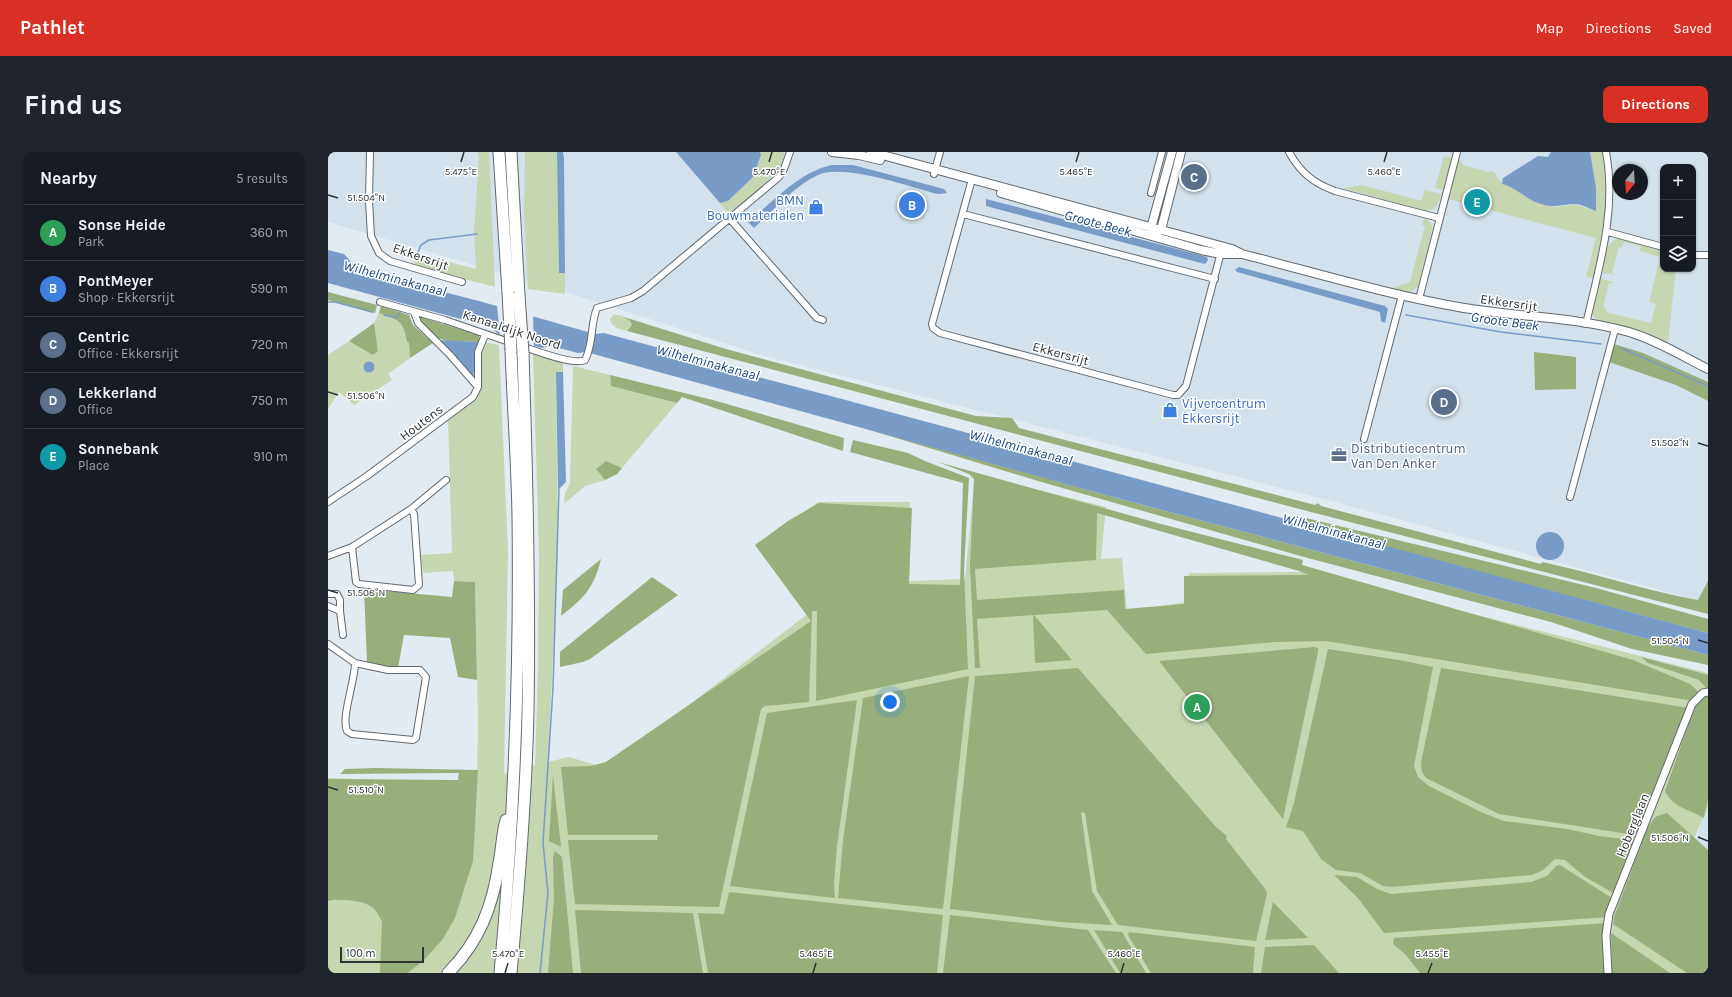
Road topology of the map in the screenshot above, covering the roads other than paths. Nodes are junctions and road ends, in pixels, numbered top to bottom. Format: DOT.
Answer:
graph roads {
  1 [pos="370,152"];
  2 [pos="499,152"];
  3 [pos="512,152"];
  4 [pos="790,152"];
  5 [pos="832,152"];
  6 [pos="872,152"];
  7 [pos="940,152"];
  8 [pos="1162,152"];
  9 [pos="1172,152"];
  10 [pos="1181,152"];
  11 [pos="1289,152"];
  12 [pos="1457,152"];
  13 [pos="1606,152"];
  14 [pos="934,172"];
  15 [pos="971,182"];
  16 [pos="1151,193"];
  17 [pos="962,214"];
  18 [pos="1439,218"];
  19 [pos="730,219"];
  20 [pos="1155,231"];
  21 [pos="1608,232"];
  22 [pos="1660,246"];
  23 [pos="1221,250"];
  24 [pos="1696,255"];
  25 [pos="1708,255"];
  26 [pos="1215,279"];
  27 [pos="462,282"];
  28 [pos="513,293"];
  29 [pos="1402,296"];
  30 [pos="1418,299"];
  31 [pos="380,302"];
  32 [pos="414,312"];
  33 [pos="823,320"];
  34 [pos="1586,324"];
  35 [pos="1615,329"];
  36 [pos="485,335"];
  37 [pos="1708,369"];
  38 [pos="478,387"];
  39 [pos="1364,439"];
  40 [pos="446,480"];
  41 [pos="1570,497"];
  42 [pos="328,502"];
  43 [pos="411,509"];
  44 [pos="352,547"];
  45 [pos="328,556"];
  46 [pos="328,594"];
  47 [pos="328,606"];
  48 [pos="340,611"];
  49 [pos="343,635"];
  50 [pos="328,644"];
  51 [pos="355,663"];
  52 [pos="1706,693"];
  53 [pos="512,800"];
  54 [pos="448,973"];
  55 [pos="500,973"];
  56 [pos="511,973"];
  57 [pos="1608,973"];
  1 -- 27 [label="street, Ekkersrijt"];
  2 -- 28 [label="highway"];
  3 -- 28 [label="highway"];
  4 -- 19 [label="street"];
  5 -- 14 [label="main road, Ekkersrijt"];
  6 -- 14 [label="main road, Ekkersrijt"];
  7 -- 14 [label="street"];
  8 -- 16 [label="street"];
  9 -- 20 [label="main road"];
  10 -- 20 [label="main road"];
  11 -- 18 [label="street"];
  12 -- 18 [label="street"];
  13 -- 21 [label="street"];
  14 -- 15 [label="main road, Ekkersrijt"];
  15 -- 17 [label="street, Ekkersrijt"];
  15 -- 20 [label="main road, Ekkersrijt"];
  17 -- 26 [label="street"];
  17 -- 26 [label="street, Ekkersrijt"];
  18 -- 30 [label="street"];
  19 -- 33 [label="street"];
  19 -- 36 [label="street, Kanaaldijk Noord"];
  20 -- 23 [label="main road, Ekkersrijt"];
  21 -- 22 [label="street"];
  21 -- 34 [label="street"];
  23 -- 26 [label="street, Ekkersrijt"];
  23 -- 29 [label="main road, Ekkersrijt"];
  24 -- 25 [label="street"];
  28 -- 53 [label="highway, bridge"];
  28 -- 56 [label="highway, bridge"];
  29 -- 30 [label="main road, Ekkersrijt"];
  29 -- 39 [label="street"];
  30 -- 34 [label="main road, Ekkersrijt"];
  31 -- 32 [label="street, Kanaaldijk Noord"];
  32 -- 36 [label="street, Kanaaldijk Noord"];
  32 -- 38 [label="street"];
  34 -- 35 [label="main road, Ekkersrijt"];
  35 -- 37 [label="main road, Ekkersrijt"];
  35 -- 41 [label="street"];
  36 -- 38 [label="street"];
  38 -- 42 [label="street, Houtens"];
  40 -- 43 [label="street"];
  43 -- 44 [label="street"];
  43 -- 44 [label="street"];
  44 -- 45 [label="street"];
  46 -- 48 [label="street"];
  47 -- 48 [label="street"];
  48 -- 49 [label="street"];
  50 -- 51 [label="street"];
  51 -- 51 [label="street"];
  52 -- 57 [label="street, Hoberglaan"];
  53 -- 54 [label="highway"];
  53 -- 55 [label="highway"];
}
